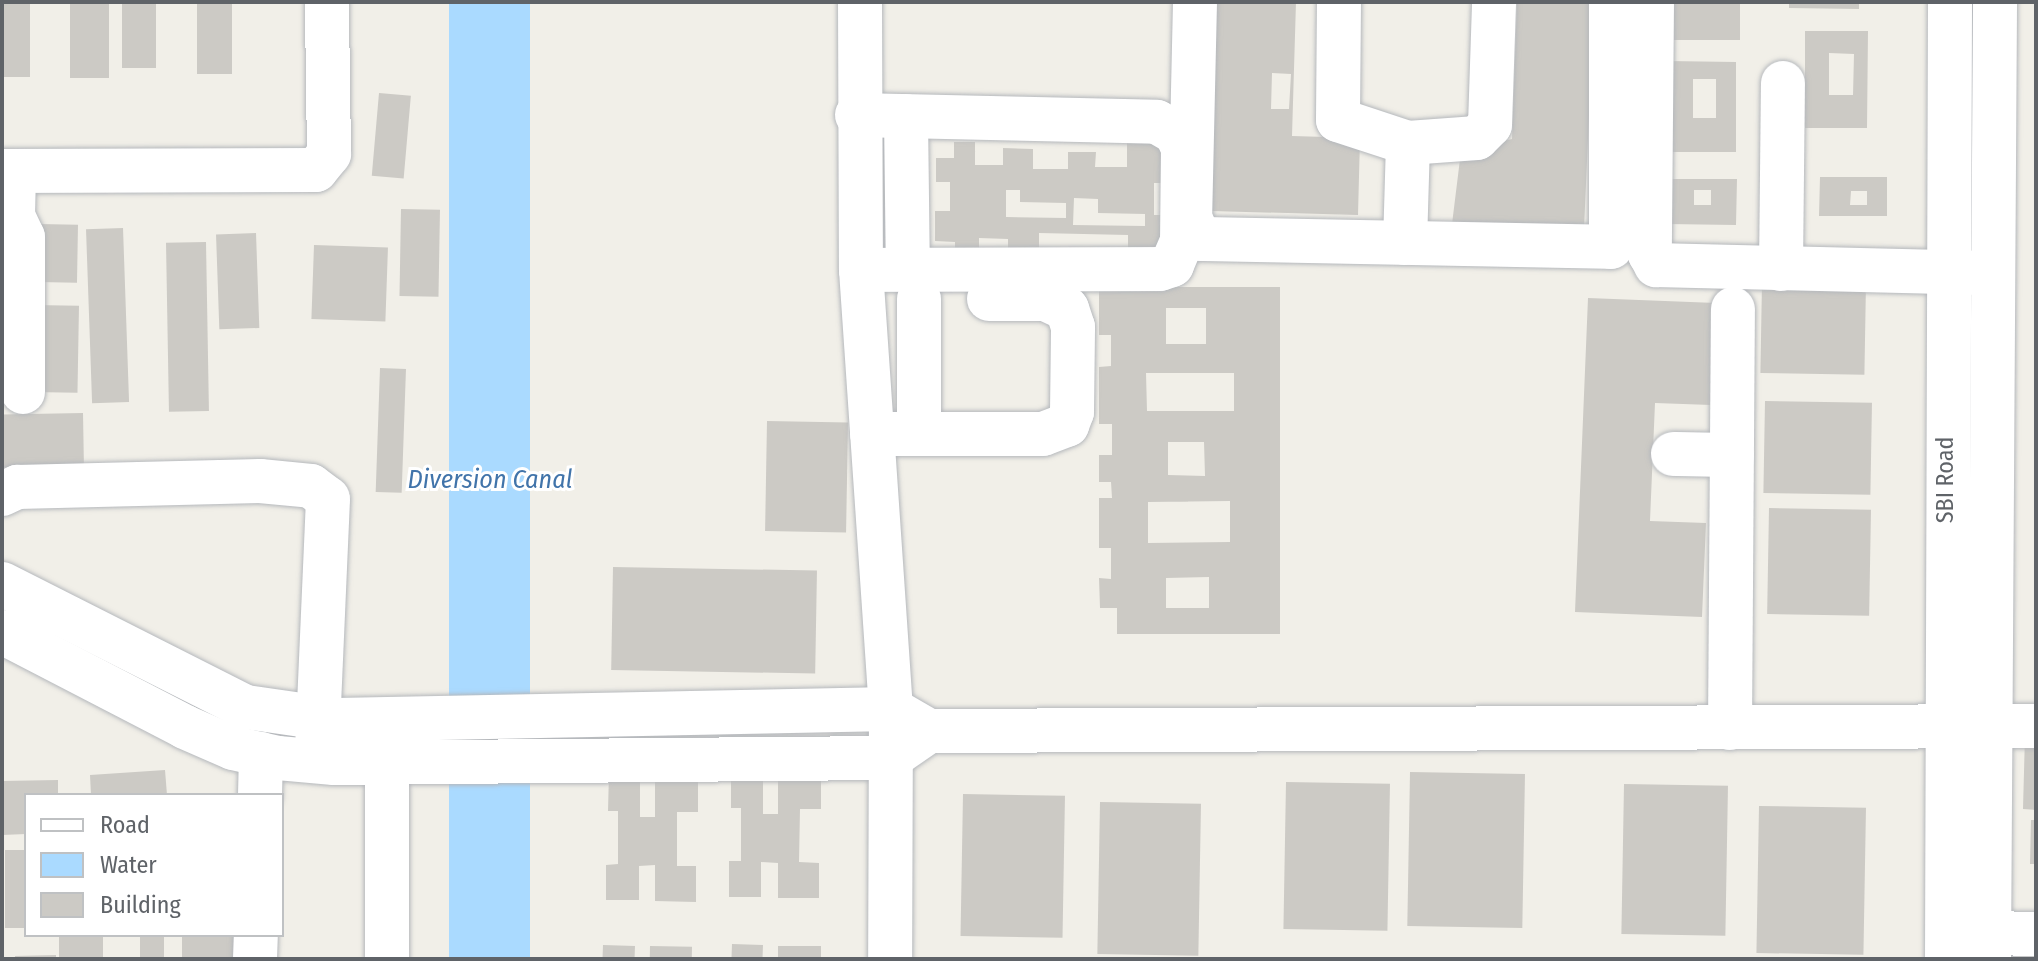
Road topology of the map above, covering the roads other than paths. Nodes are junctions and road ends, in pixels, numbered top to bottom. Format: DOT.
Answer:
graph roads {
  1 [pos="327,2"];
  2 [pos="860,2"];
  3 [pos="1195,2"];
  4 [pos="1339,2"];
  5 [pos="1494,2"];
  6 [pos="1611,2"];
  7 [pos="1652,2"];
  8 [pos="1950,2"];
  9 [pos="1995,2"];
  10 [pos="1783,83"];
  11 [pos="857,115"];
  12 [pos="906,116"];
  13 [pos="1408,143"];
  14 [pos="8,172"];
  15 [pos="1405,243"];
  16 [pos="1781,269"];
  17 [pos="1946,272"];
  18 [pos="1993,274"];
  19 [pos="914,284"];
  20 [pos="862,285"];
  21 [pos="1733,309"];
  22 [pos="23,392"];
  23 [pos="872,434"];
  24 [pos="919,434"];
  25 [pos="1673,454"];
  26 [pos="1732,455"];
  27 [pos="2,494"];
  28 [pos="2,584"];
  29 [pos="2,632"];
  30 [pos="891,709"];
  31 [pos="319,718"];
  32 [pos="1946,725"];
  33 [pos="2036,726"];
  34 [pos="1990,727"];
  35 [pos="1730,728"];
  36 [pos="929,731"];
  37 [pos="890,758"];
  38 [pos="316,761"];
  39 [pos="400,762"];
  40 [pos="260,774"];
  41 [pos="2036,934"];
  42 [pos="256,937"];
  43 [pos="1989,946"];
  44 [pos="255,959"];
  45 [pos="387,959"];
  46 [pos="890,959"];
  47 [pos="1947,959"];
  1 -- 14 [label="street"];
  2 -- 11 [label="street"];
  3 -- 15 [label="street"];
  4 -- 13 [label="street"];
  5 -- 13 [label="street"];
  6 -- 15 [label="street"];
  7 -- 16 [label="street"];
  8 -- 17 [label="street, SBI Road"];
  9 -- 18 [label="street, SBI Road"];
  10 -- 16 [label="street"];
  11 -- 12 [label="street"];
  11 -- 20 [label="street"];
  12 -- 19 [label="street"];
  12 -- 19 [label="street"];
  13 -- 15 [label="street"];
  14 -- 22 [label="street"];
  16 -- 17 [label="street"];
  17 -- 18 [label="street"];
  17 -- 32 [label="street, SBI Road"];
  18 -- 34 [label="street, SBI Road"];
  19 -- 20 [label="street"];
  19 -- 24 [label="street"];
  19 -- 24 [label="street"];
  20 -- 23 [label="street"];
  21 -- 26 [label="street"];
  23 -- 24 [label="street"];
  23 -- 30 [label="street"];
  25 -- 26 [label="street"];
  26 -- 35 [label="street"];
  27 -- 31 [label="street"];
  28 -- 31 [label="street"];
  29 -- 40 [label="street"];
  30 -- 31 [label="street"];
  30 -- 36 [label="street"];
  30 -- 37 [label="street"];
  31 -- 38 [label="street"];
  32 -- 34 [label="street"];
  32 -- 35 [label="street"];
  32 -- 47 [label="street, SBI Road"];
  33 -- 34 [label="street"];
  34 -- 43 [label="street, SBI Road"];
  35 -- 36 [label="street"];
  36 -- 37 [label="street"];
  37 -- 39 [label="street"];
  37 -- 46 [label="street"];
  38 -- 39 [label="street"];
  38 -- 40 [label="street"];
  39 -- 45 [label="street"];
  41 -- 43 [label="street"];
  42 -- 44 [label="street"];
}
